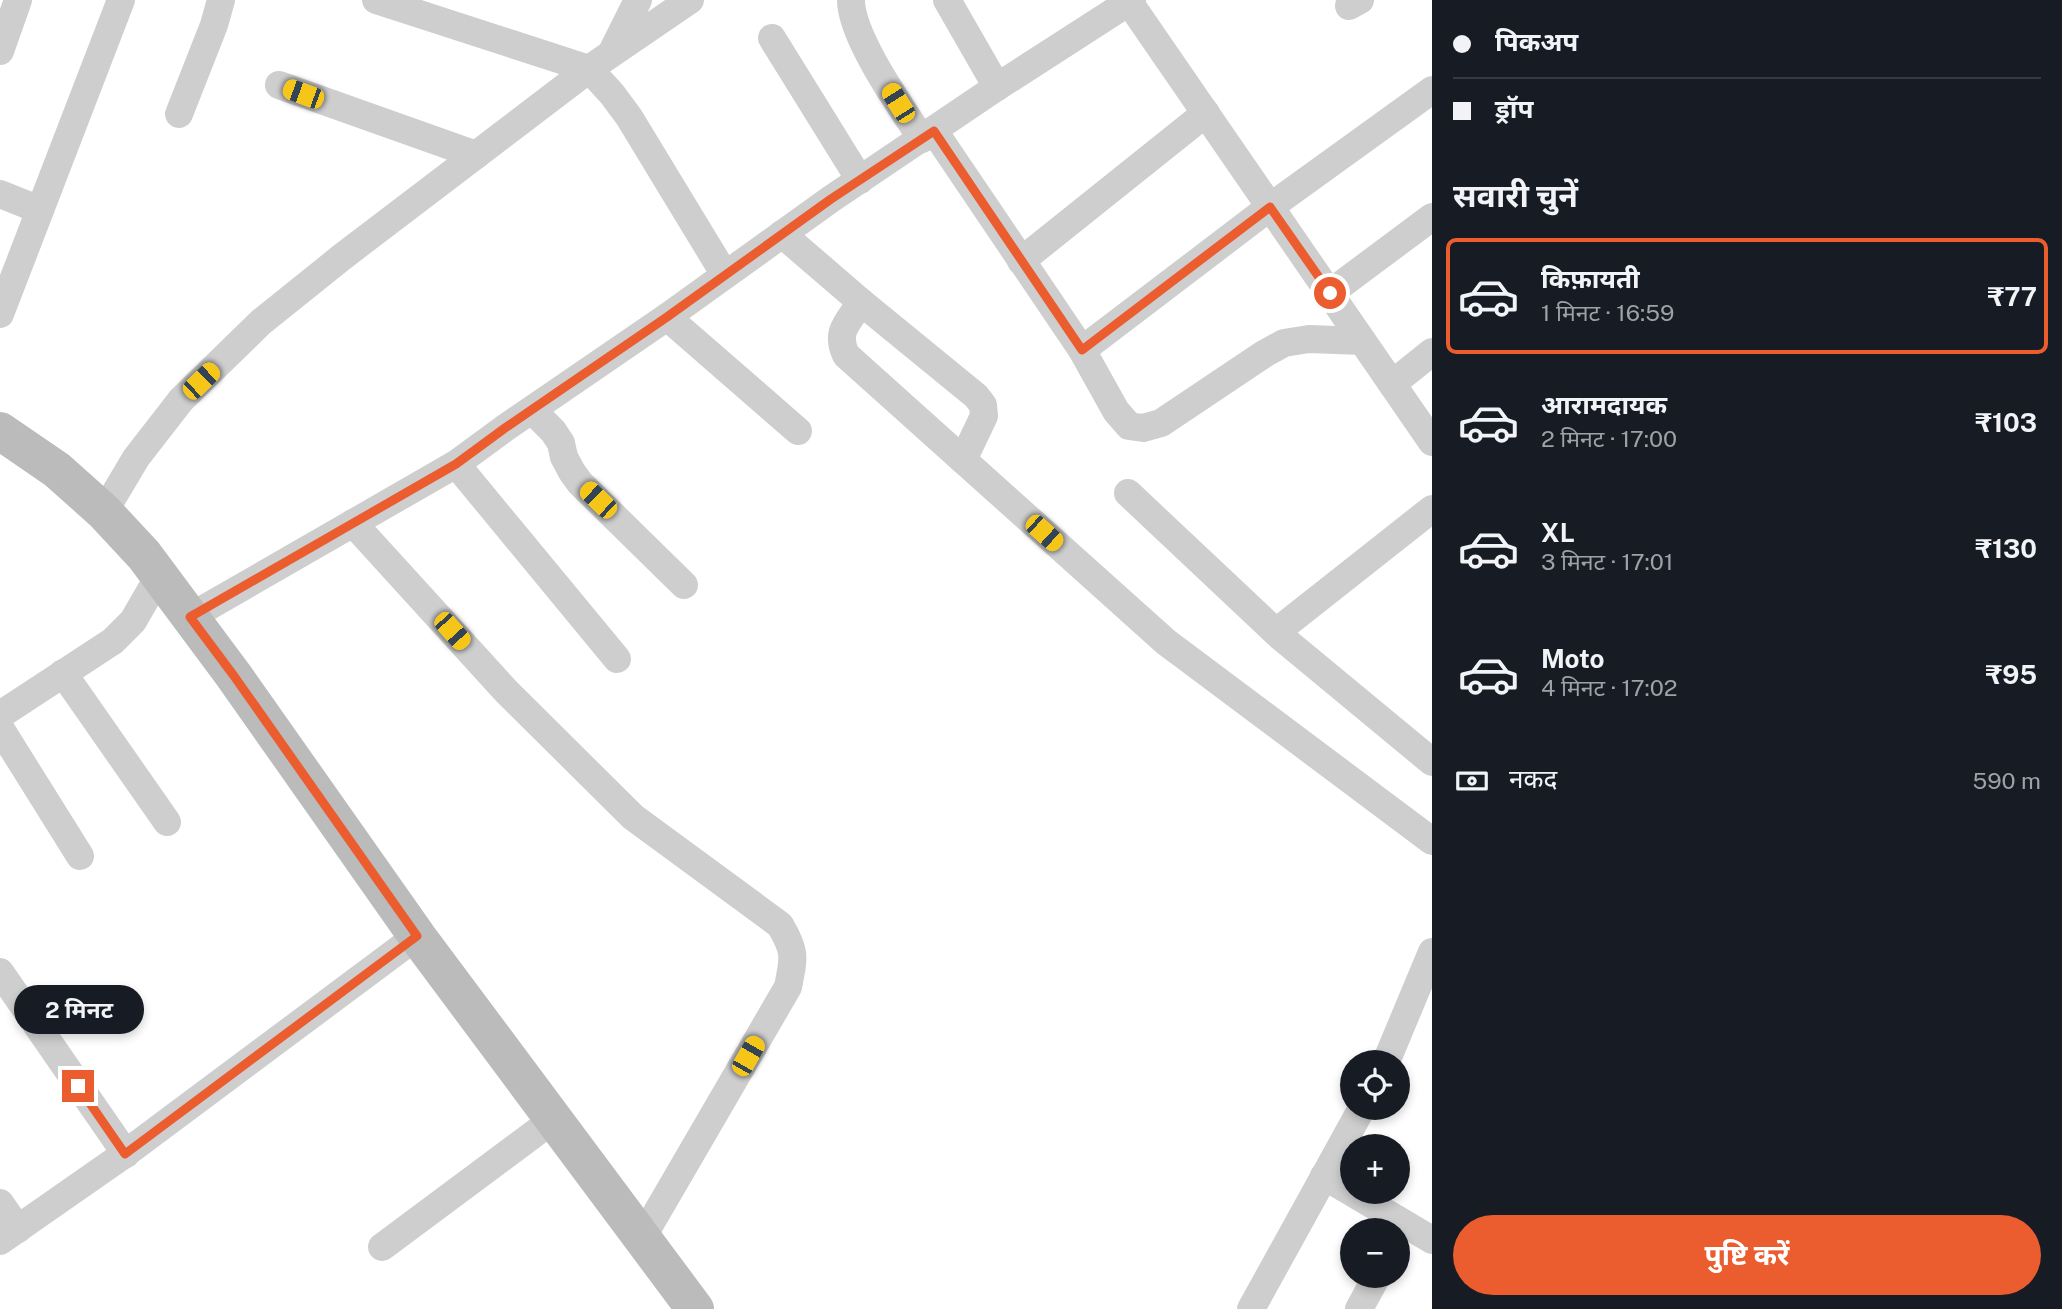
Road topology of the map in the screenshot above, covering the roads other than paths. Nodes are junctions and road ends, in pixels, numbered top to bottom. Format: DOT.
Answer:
graph roads {
  1 [pos="18,0"];
  2 [pos="121,0"];
  3 [pos="221,0"];
  4 [pos="376,0"];
  5 [pos="638,0"];
  6 [pos="690,0"];
  7 [pos="850,0"];
  8 [pos="947,0"];
  9 [pos="1131,1"];
  10 [pos="407,5"];
  11 [pos="772,38"];
  12 [pos="0,51"];
  13 [pos="600,62"];
  14 [pos="279,85"];
  15 [pos="997,87"];
  16 [pos="1432,90"];
  17 [pos="1206,113"];
  18 [pos="178,114"];
  19 [pos="928,135"];
  20 [pos="476,155"];
  21 [pos="860,180"];
  22 [pos="0,194"];
  23 [pos="1270,207"];
  24 [pos="40,210"];
  25 [pos="1432,218"];
  26 [pos="782,234"];
  27 [pos="1021,261"];
  28 [pos="725,275"];
  29 [pos="1330,293"];
  30 [pos="861,302"];
  31 [pos="0,314"];
  32 [pos="667,317"];
  33 [pos="1362,341"];
  34 [pos="1082,350"];
  35 [pos="1432,352"];
  36 [pos="1392,384"];
  37 [pos="532,410"];
  38 [pos="0,431"];
  39 [pos="798,431"];
  40 [pos="1432,442"];
  41 [pos="963,460"];
  42 [pos="456,464"];
  43 [pos="1128,493"];
  44 [pos="1432,509"];
  45 [pos="104,512"];
  46 [pos="353,523"];
  47 [pos="159,576"];
  48 [pos="684,585"];
  49 [pos="190,617"];
  50 [pos="1276,632"];
  51 [pos="617,659"];
  52 [pos="63,673"];
  53 [pos="0,715"];
  54 [pos="0,728"];
  55 [pos="1432,762"];
  56 [pos="167,822"];
  57 [pos="1432,841"];
  58 [pos="80,856"];
  59 [pos="417,936"];
  60 [pos="1432,952"];
  61 [pos="0,972"];
  62 [pos="1391,1050"];
  63 [pos="554,1119"];
  64 [pos="1355,1120"];
  65 [pos="125,1154"];
  66 [pos="1324,1176"];
  67 [pos="0,1203"];
  68 [pos="1384,1218"];
  69 [pos="1410,1233"];
  70 [pos="9,1235"];
  71 [pos="642,1238"];
  72 [pos="1432,1240"];
  73 [pos="382,1247"];
  74 [pos="1370,1288"];
  75 [pos="695,1309"];
  76 [pos="1251,1309"];
  77 [pos="1359,1309"];
  1 -- 12 [label="street"];
  2 -- 24 [label="street"];
  3 -- 18 [label="street"];
  4 -- 10 [label="street"];
  5 -- 13 [label="street"];
  6 -- 13 [label="street"];
  7 -- 19 [label="street"];
  8 -- 15 [label="street"];
  9 -- 15 [label="street"];
  9 -- 17 [label="street"];
  10 -- 13 [label="street"];
  11 -- 21 [label="street"];
  13 -- 20 [label="street"];
  13 -- 28 [label="street"];
  14 -- 20 [label="street"];
  15 -- 19 [label="street"];
  16 -- 23 [label="street"];
  17 -- 23 [label="street"];
  17 -- 27 [label="street"];
  19 -- 21 [label="street"];
  19 -- 27 [label="street"];
  20 -- 45 [label="street"];
  21 -- 26 [label="street"];
  22 -- 24 [label="street"];
  23 -- 29 [label="street"];
  23 -- 34 [label="street"];
  24 -- 31 [label="street"];
  25 -- 29 [label="street"];
  26 -- 28 [label="street"];
  26 -- 30 [label="street"];
  27 -- 34 [label="street"];
  28 -- 32 [label="street"];
  29 -- 33 [label="street"];
  30 -- 41 [label="street"];
  30 -- 41 [label="street"];
  32 -- 37 [label="street"];
  32 -- 39 [label="street"];
  33 -- 34 [label="street"];
  33 -- 36 [label="street"];
  35 -- 36 [label="street"];
  36 -- 40 [label="street"];
  37 -- 42 [label="street"];
  37 -- 48 [label="street"];
  38 -- 45 [label="street"];
  41 -- 57 [label="street"];
  42 -- 46 [label="street"];
  42 -- 51 [label="street"];
  43 -- 50 [label="street"];
  44 -- 50 [label="street"];
  45 -- 47 [label="street"];
  46 -- 49 [label="street"];
  46 -- 71 [label="street"];
  47 -- 49 [label="street"];
  47 -- 52 [label="street"];
  49 -- 59 [label="street"];
  50 -- 55 [label="street"];
  52 -- 53 [label="street"];
  52 -- 56 [label="street"];
  54 -- 58 [label="street"];
  59 -- 63 [label="street"];
  59 -- 65 [label="street"];
  60 -- 62 [label="street"];
  61 -- 65 [label="street"];
  63 -- 71 [label="street"];
  63 -- 73 [label="street"];
  64 -- 66 [label="street"];
  65 -- 70 [label="street"];
  66 -- 68 [label="street"];
  66 -- 76 [label="street"];
  67 -- 70 [label="street"];
  69 -- 72 [label="street"];
  71 -- 75 [label="street"];
  74 -- 77 [label="street"];
}
